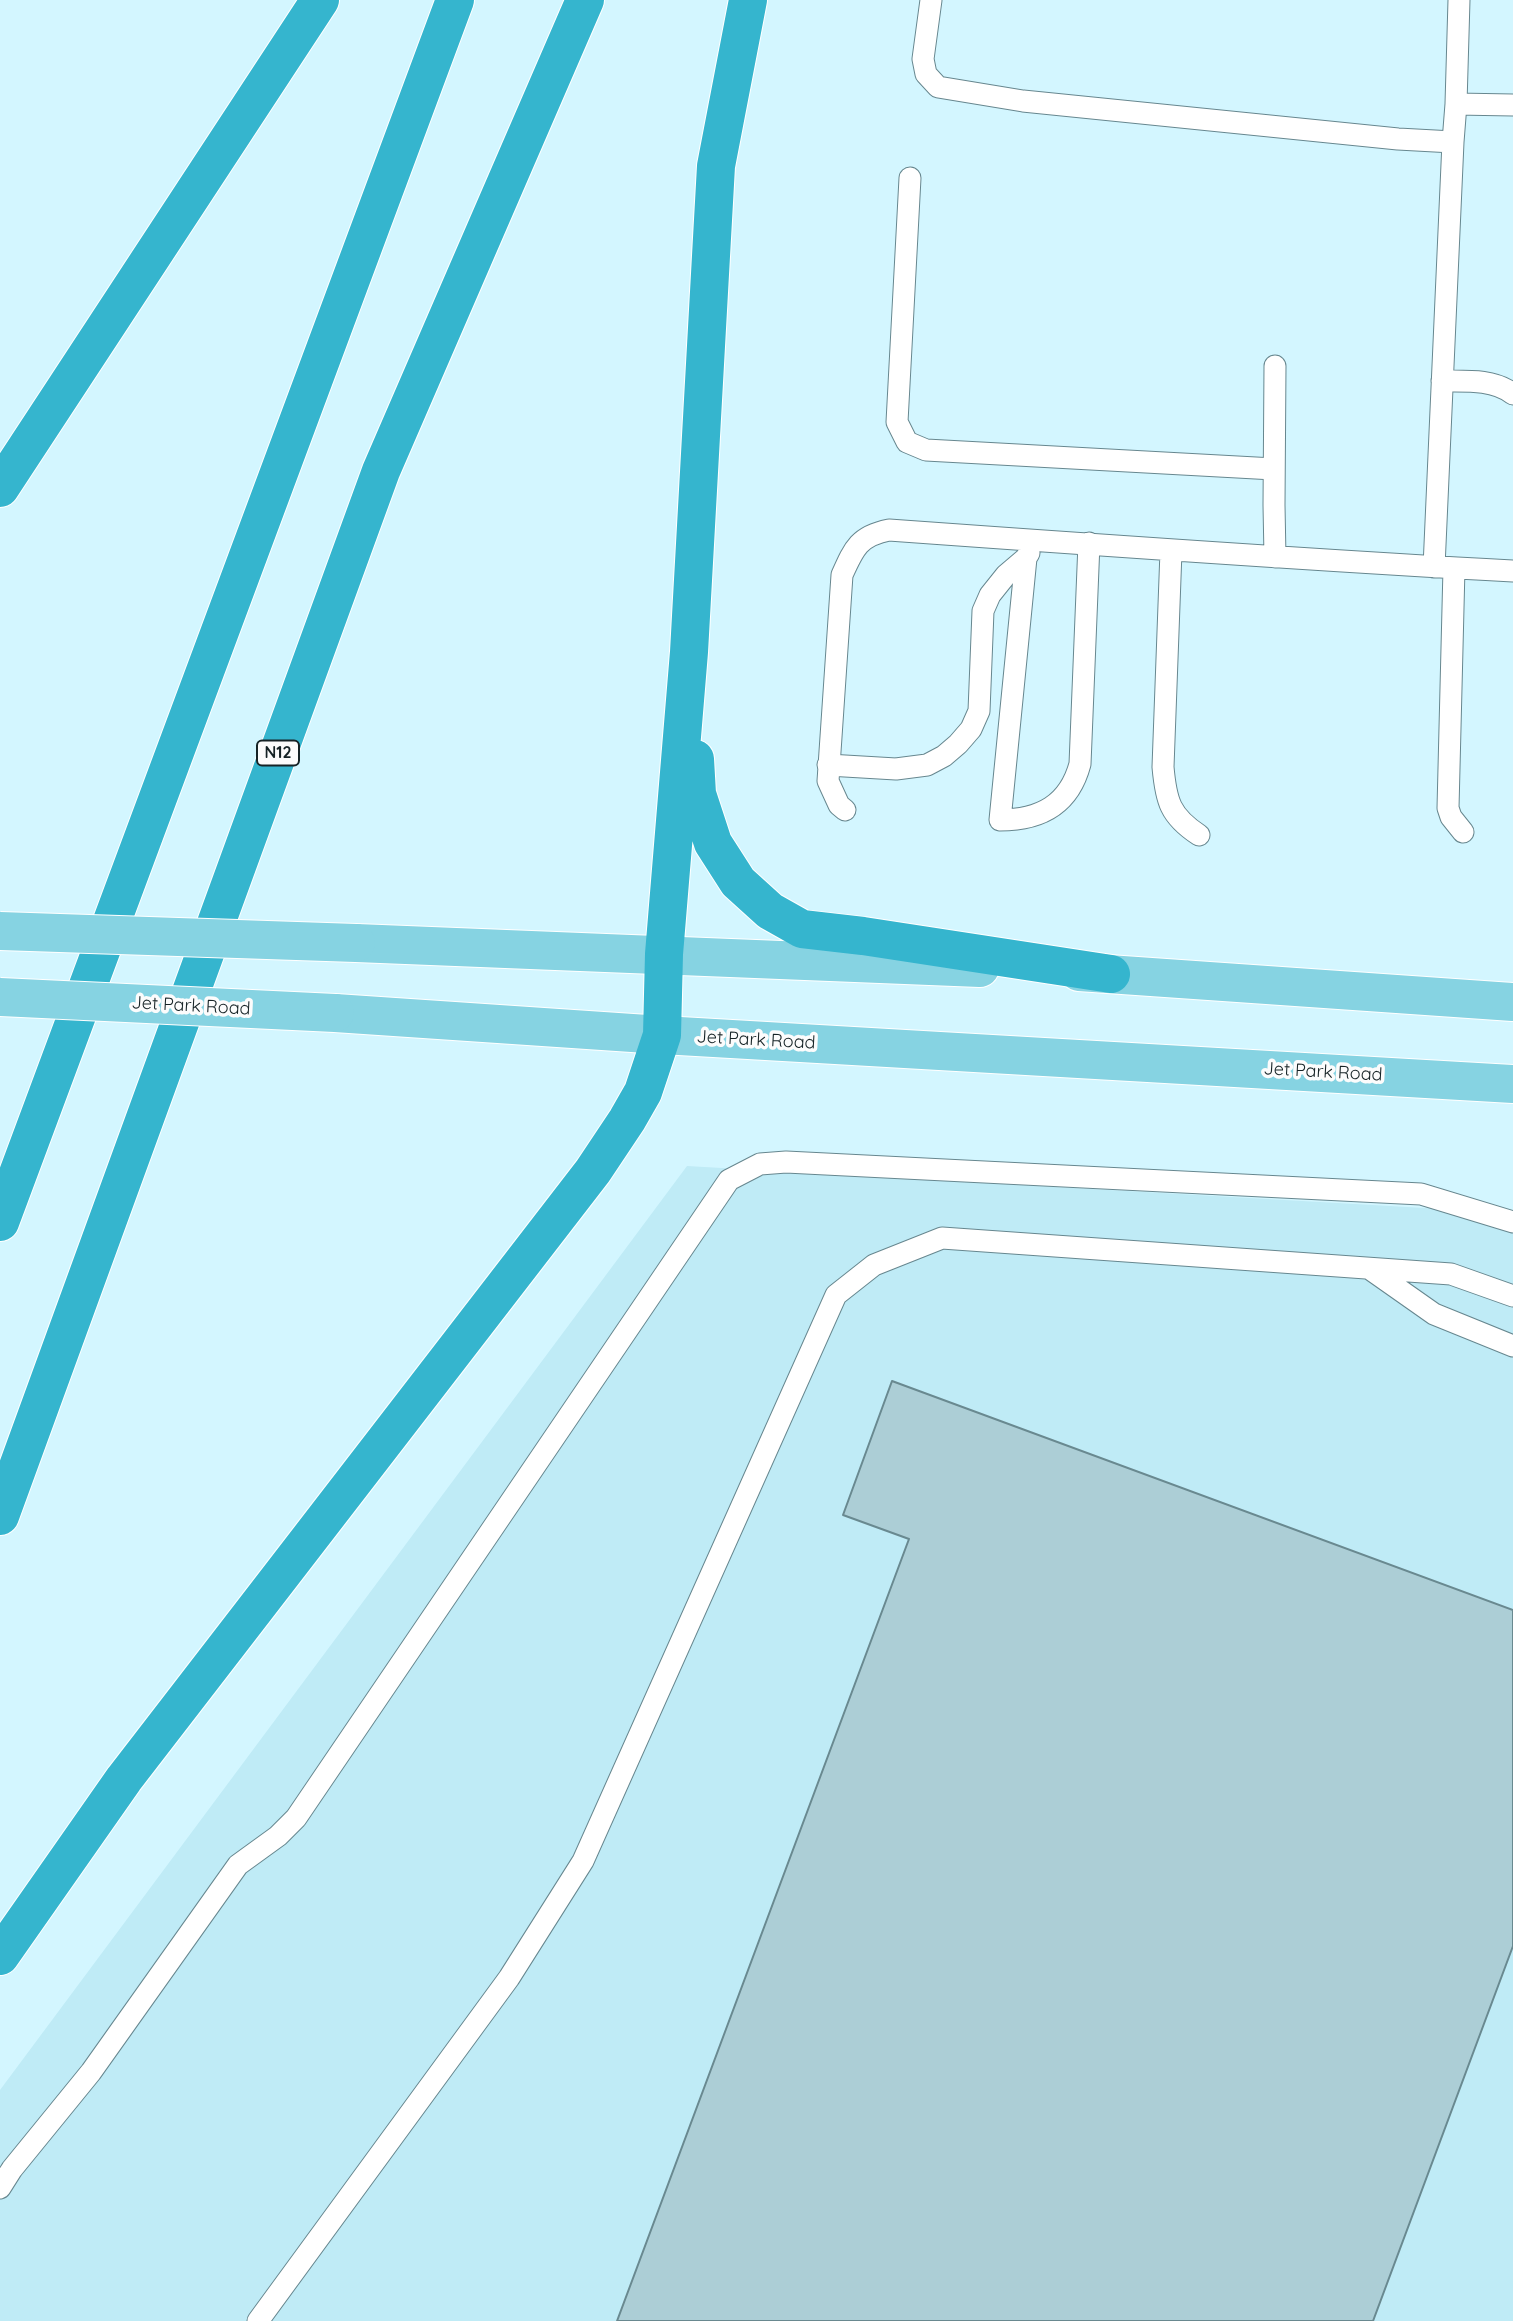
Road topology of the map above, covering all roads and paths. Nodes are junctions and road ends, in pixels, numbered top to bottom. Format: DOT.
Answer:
graph roads {
  1 [pos="320,0"];
  2 [pos="455,0"];
  3 [pos="585,0"];
  4 [pos="748,0"];
  5 [pos="930,0"];
  6 [pos="1459,0"];
  7 [pos="1456,104"];
  8 [pos="1513,105"];
  9 [pos="1453,142"];
  10 [pos="910,178"];
  11 [pos="1275,366"];
  12 [pos="1442,381"];
  13 [pos="1513,394"];
  14 [pos="1274,469"];
  15 [pos="0,488"];
  16 [pos="1089,543"];
  17 [pos="1030,550"];
  18 [pos="1171,551"];
  19 [pos="1275,557"];
  20 [pos="1444,568"];
  21 [pos="1513,571"];
  22 [pos="688,652"];
  23 [pos="828,765"];
  24 [pos="845,810"];
  25 [pos="1463,832"];
  26 [pos="1199,835"];
  27 [pos="0,931"];
  28 [pos="664,954"];
  29 [pos="1111,974"];
  30 [pos="0,997"];
  31 [pos="1513,1002"];
  32 [pos="662,1035"];
  33 [pos="1513,1084"];
  34 [pos="0,1222"];
  35 [pos="1513,1222"];
  36 [pos="1368,1268"];
  37 [pos="1513,1296"];
  38 [pos="1513,1346"];
  39 [pos="0,1516"];
  40 [pos="0,1956"];
  41 [pos="0,2188"];
  42 [pos="258,2321"];
  1 -- 15 [label="highway"];
  2 -- 34 [label="highway"];
  3 -- 39 [label="highway, N12"];
  4 -- 22 [label="highway"];
  5 -- 9 [label="lane"];
  6 -- 7 [label="lane"];
  7 -- 8 [label="lane"];
  7 -- 9 [label="lane"];
  9 -- 12 [label="lane"];
  10 -- 14 [label="lane"];
  11 -- 14 [label="lane"];
  12 -- 13 [label="lane"];
  12 -- 20 [label="lane"];
  14 -- 19 [label="lane"];
  16 -- 17 [label="lane"];
  16 -- 17 [label="lane"];
  16 -- 18 [label="lane"];
  17 -- 23 [label="lane"];
  17 -- 23 [label="lane"];
  18 -- 19 [label="lane"];
  18 -- 26 [label="lane"];
  19 -- 20 [label="lane"];
  20 -- 21 [label="lane"];
  20 -- 25 [label="lane"];
  22 -- 28 [label="highway"];
  22 -- 29 [label="highway"];
  23 -- 24 [label="lane"];
  27 -- 28 [label="main road, bridge"];
  28 -- 29 [label="main road"];
  28 -- 32 [label="highway"];
  29 -- 31 [label="main road"];
  30 -- 32 [label="main road, Jet Park Road, bridge"];
  32 -- 33 [label="main road, Jet Park Road"];
  32 -- 40 [label="highway"];
  35 -- 41 [label="lane"];
  36 -- 37 [label="lane"];
  36 -- 38 [label="lane"];
  36 -- 42 [label="lane"];
}
